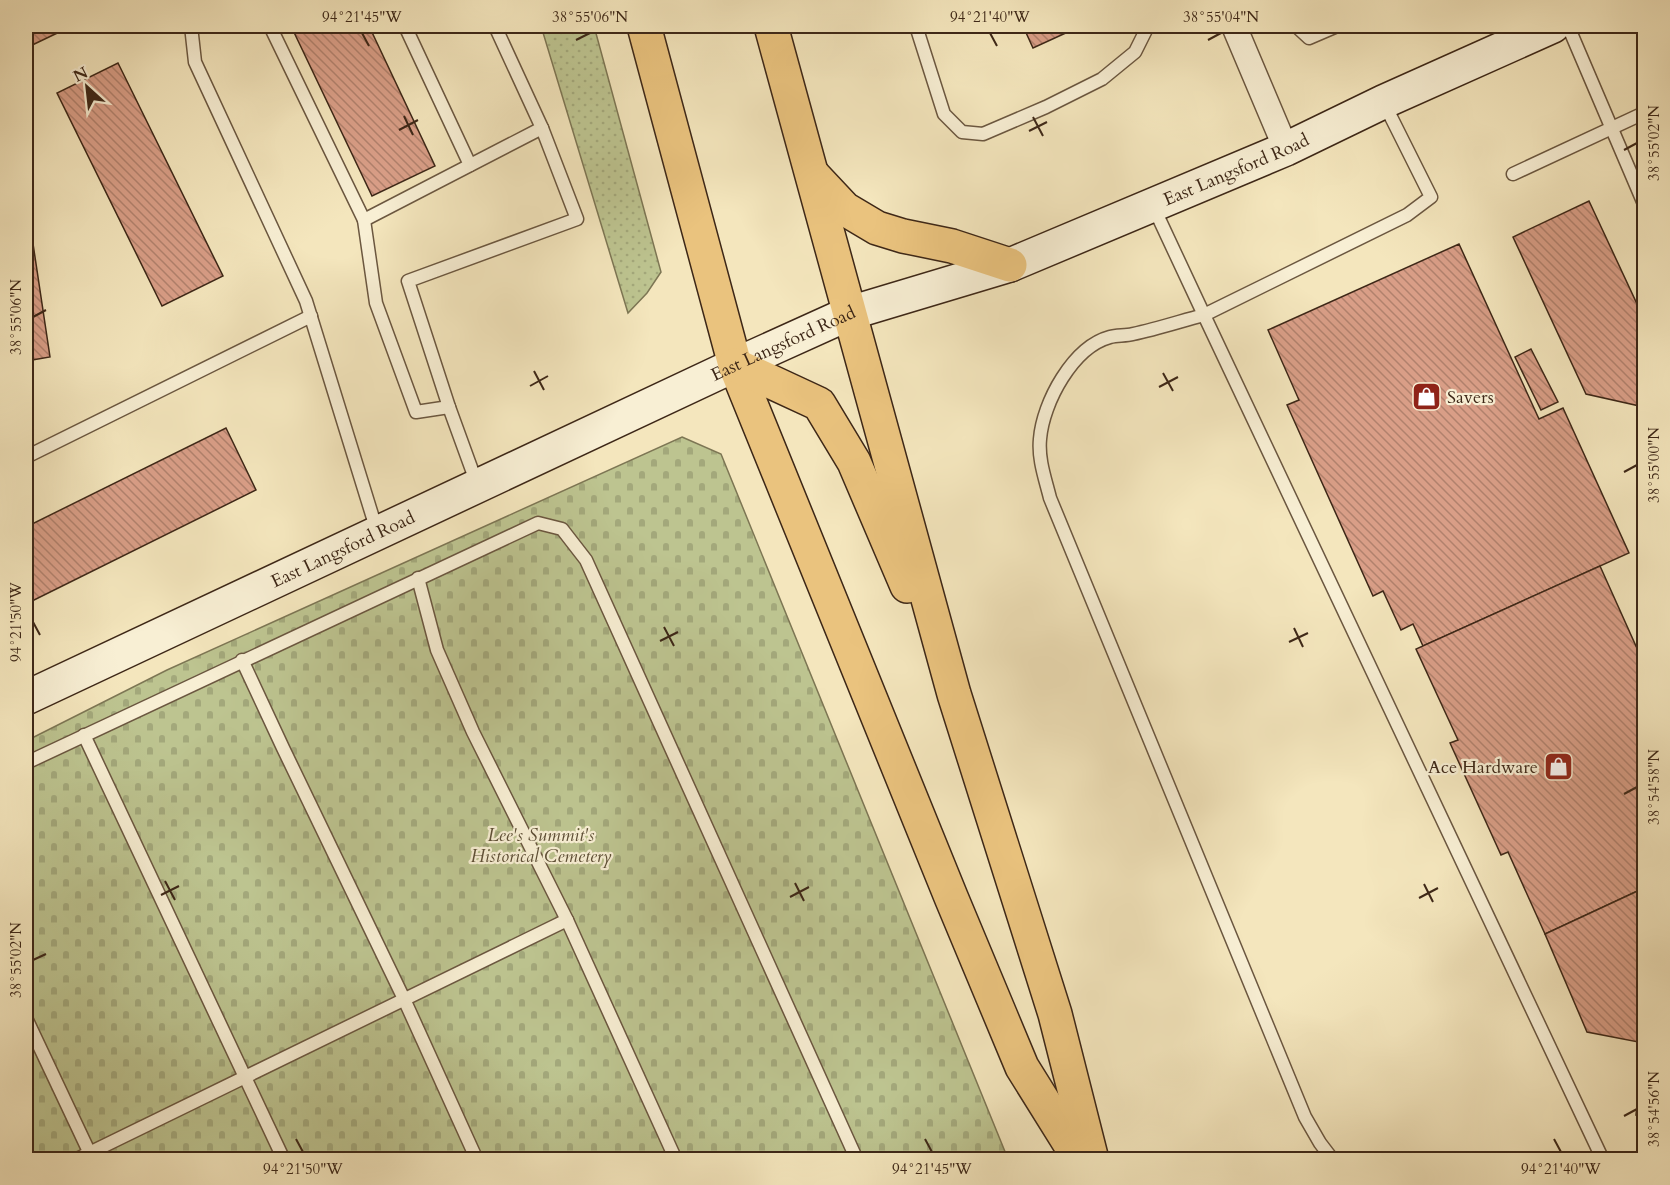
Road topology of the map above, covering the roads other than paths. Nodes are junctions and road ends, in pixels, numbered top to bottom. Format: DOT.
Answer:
graph roads {
  1 [pos="191,26"];
  2 [pos="270,26"];
  3 [pos="405,26"];
  4 [pos="495,26"];
  5 [pos="644,26"];
  6 [pos="771,26"];
  7 [pos="916,26"];
  8 [pos="1148,26"];
  9 [pos="1234,26"];
  10 [pos="1296,26"];
  11 [pos="1337,26"];
  12 [pos="1553,26"];
  13 [pos="1568,26"];
  14 [pos="1383,102"];
  15 [pos="1644,113"];
  16 [pos="542,128"];
  17 [pos="1611,129"];
  18 [pos="1286,149"];
  19 [pos="470,165"];
  20 [pos="812,174"];
  21 [pos="1513,174"];
  22 [pos="1644,204"];
  23 [pos="1153,206"];
  24 [pos="364,220"];
  25 [pos="1010,265"];
  26 [pos="850,314"];
  27 [pos="1204,315"];
  28 [pos="311,316"];
  29 [pos="735,365"];
  30 [pos="449,407"];
  31 [pos="26,457"];
  32 [pos="478,485"];
  33 [pos="378,532"];
  34 [pos="418,578"];
  35 [pos="242,660"];
  36 [pos="954,694"];
  37 [pos="26,698"];
  38 [pos="84,735"];
  39 [pos="26,763"];
  40 [pos="567,920"];
  41 [pos="404,999"];
  42 [pos="26,1018"];
  43 [pos="246,1076"];
  44 [pos="91,1156"];
  45 [pos="75,1160"];
  46 [pos="284,1160"];
  47 [pos="477,1160"];
  48 [pos="676,1160"];
  49 [pos="857,1160"];
  50 [pos="1080,1160"];
  51 [pos="1092,1160"];
  52 [pos="1333,1160"];
  53 [pos="1603,1160"];
  1 -- 28 [label="lane"];
  2 -- 24 [label="lane"];
  3 -- 19 [label="lane"];
  4 -- 16 [label="lane"];
  5 -- 29 [label="main road"];
  6 -- 20 [label="main road"];
  7 -- 8 [label="lane"];
  9 -- 18 [label="street"];
  10 -- 11 [label="lane"];
  12 -- 14 [label="street, East Langsford Road"];
  13 -- 17 [label="lane"];
  14 -- 18 [label="street, East Langsford Road"];
  14 -- 27 [label="lane"];
  15 -- 17 [label="lane"];
  16 -- 19 [label="lane"];
  16 -- 30 [label="lane"];
  17 -- 21 [label="lane"];
  17 -- 22 [label="lane"];
  18 -- 23 [label="street, East Langsford Road"];
  19 -- 24 [label="lane"];
  20 -- 25 [label="main road"];
  20 -- 26 [label="main road"];
  23 -- 25 [label="street, East Langsford Road"];
  23 -- 27 [label="lane"];
  24 -- 30 [label="lane"];
  25 -- 26 [label="street, East Langsford Road"];
  26 -- 29 [label="street, East Langsford Road"];
  26 -- 36 [label="main road"];
  27 -- 52 [label="lane"];
  27 -- 53 [label="lane"];
  28 -- 31 [label="lane"];
  28 -- 33 [label="lane"];
  29 -- 32 [label="street, East Langsford Road"];
  29 -- 36 [label="main road"];
  29 -- 50 [label="main road"];
  30 -- 32 [label="lane"];
  32 -- 33 [label="street, East Langsford Road"];
  33 -- 37 [label="street, East Langsford Road"];
  34 -- 35 [label="lane"];
  34 -- 40 [label="lane"];
  34 -- 49 [label="lane"];
  35 -- 38 [label="lane"];
  35 -- 41 [label="lane"];
  36 -- 51 [label="main road"];
  38 -- 39 [label="lane"];
  38 -- 43 [label="lane"];
  40 -- 41 [label="lane"];
  40 -- 48 [label="lane"];
  41 -- 43 [label="lane"];
  41 -- 47 [label="lane"];
  42 -- 44 [label="lane"];
  43 -- 44 [label="lane"];
  43 -- 46 [label="lane"];
  44 -- 45 [label="lane"];
}
